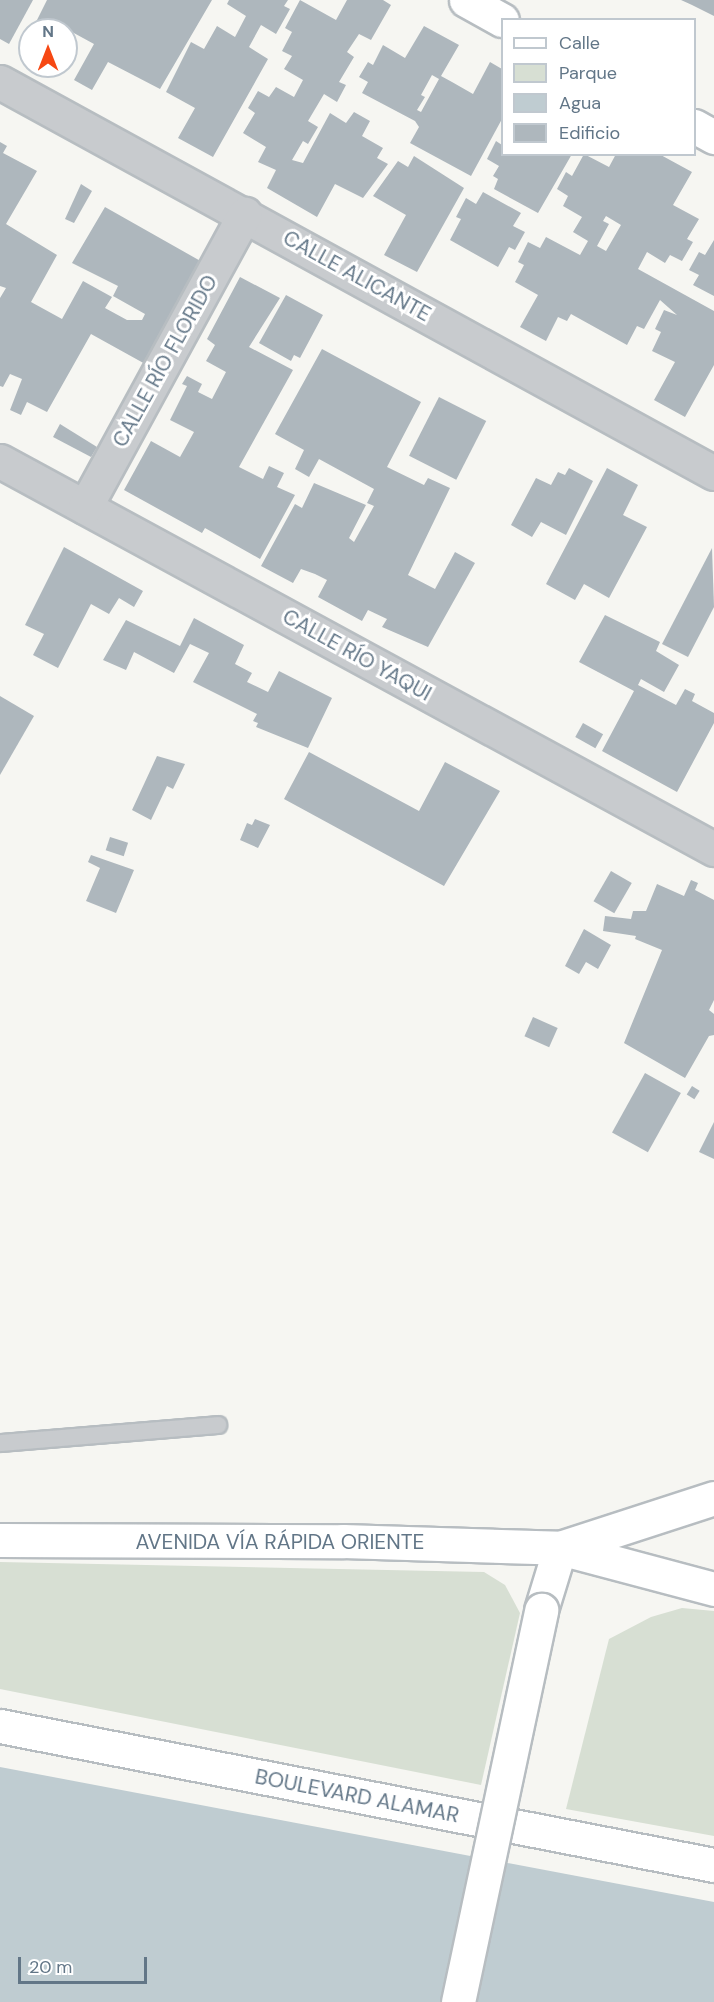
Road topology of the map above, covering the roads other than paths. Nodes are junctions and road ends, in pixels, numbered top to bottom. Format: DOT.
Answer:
graph roads {
  1 [pos="465,0"];
  2 [pos="501,19"];
  3 [pos="0,82"];
  4 [pos="696,127"];
  5 [pos="714,137"];
  6 [pos="245,214"];
  7 [pos="0,461"];
  8 [pos="714,473"];
  9 [pos="85,507"];
  10 [pos="714,849"];
  11 [pos="218,1425"];
  12 [pos="0,1443"];
  13 [pos="714,1498"];
  14 [pos="0,1540"];
  15 [pos="560,1548"];
  16 [pos="714,1589"];
  17 [pos="0,1726"];
  18 [pos="714,1865"];
  19 [pos="458,2002"];
  1 -- 2 [label="main road"];
  3 -- 6 [label="street, CALLE ALICANTE"];
  4 -- 5 [label="main road"];
  6 -- 8 [label="street, CALLE ALICANTE"];
  6 -- 9 [label="street, CALLE RÍO FLORIDO"];
  7 -- 9 [label="street, CALLE RÍO YAQUI"];
  9 -- 10 [label="street, CALLE RÍO YAQUI"];
  11 -- 12 [label="lane"];
  13 -- 15 [label="main road"];
  14 -- 15 [label="main road, AVENIDA VÍA RÁPIDA ORIENTE"];
  15 -- 16 [label="main road"];
  15 -- 19 [label="main road, bridge"];
  17 -- 18 [label="main road, BOULEVARD ALAMAR"];
}
